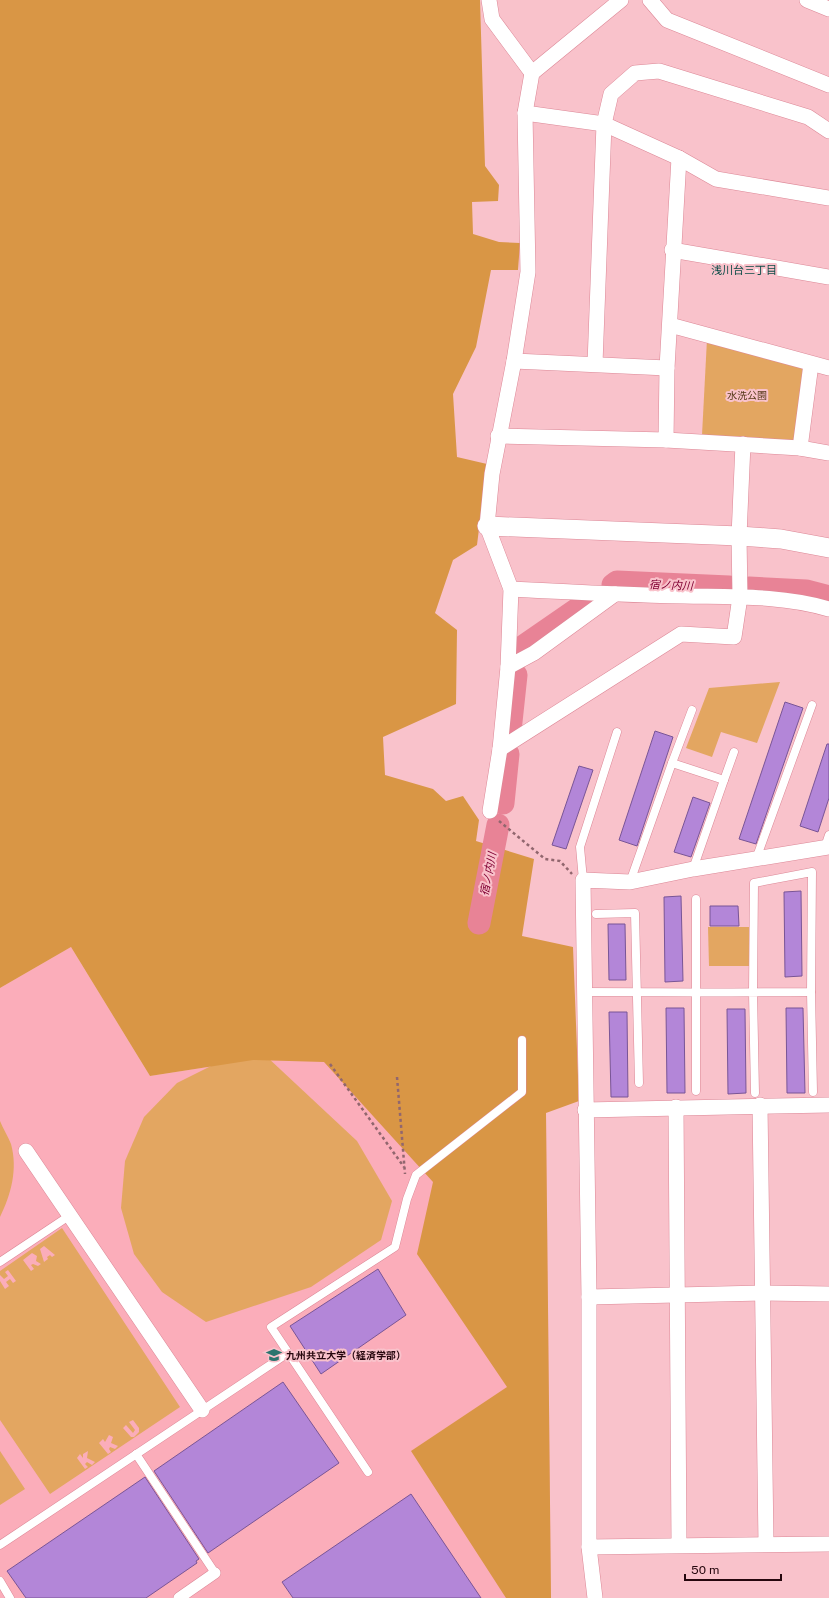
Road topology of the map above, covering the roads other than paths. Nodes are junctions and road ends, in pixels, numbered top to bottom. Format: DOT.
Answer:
graph roads {
  1 [pos="489,0"];
  2 [pos="621,0"];
  3 [pos="650,0"];
  4 [pos="807,0"];
  5 [pos="829,8"];
  6 [pos="532,73"];
  7 [pos="829,84"];
  8 [pos="524,113"];
  9 [pos="604,124"];
  10 [pos="829,131"];
  11 [pos="678,158"];
  12 [pos="829,198"];
  13 [pos="672,250"];
  14 [pos="829,277"];
  15 [pos="670,325"];
  16 [pos="514,361"];
  17 [pos="595,364"];
  18 [pos="811,364"];
  19 [pos="667,368"];
  20 [pos="829,368"];
  21 [pos="498,436"];
  22 [pos="666,440"];
  23 [pos="743,444"];
  24 [pos="800,448"];
  25 [pos="829,454"];
  26 [pos="487,526"];
  27 [pos="739,536"];
  28 [pos="829,548"];
  29 [pos="511,589"];
  30 [pos="615,594"];
  31 [pos="740,598"];
  32 [pos="829,609"];
  33 [pos="508,667"];
  34 [pos="812,705"];
  35 [pos="692,710"];
  36 [pos="617,732"];
  37 [pos="500,749"];
  38 [pos="734,752"];
  39 [pos="672,763"];
  40 [pos="724,780"];
  41 [pos="490,811"];
  42 [pos="828,843"];
  43 [pos="756,860"];
  44 [pos="693,869"];
  45 [pos="583,880"];
  46 [pos="630,882"];
  47 [pos="696,899"];
  48 [pos="596,914"];
  49 [pos="583,992"];
  50 [pos="637,992"];
  51 [pos="695,992"];
  52 [pos="753,992"];
  53 [pos="811,992"];
  54 [pos="522,1040"];
  55 [pos="639,1083"];
  56 [pos="696,1091"];
  57 [pos="813,1092"];
  58 [pos="758,1099"];
  59 [pos="829,1105"];
  60 [pos="676,1107"];
  61 [pos="585,1110"];
  62 [pos="26,1151"];
  63 [pos="69,1216"];
  64 [pos="0,1262"];
  65 [pos="763,1293"];
  66 [pos="677,1294"];
  67 [pos="829,1294"];
  68 [pos="589,1297"];
  69 [pos="288,1353"];
  70 [pos="202,1410"];
  71 [pos="136,1454"];
  72 [pos="368,1472"];
  73 [pos="679,1544"];
  74 [pos="766,1544"];
  75 [pos="829,1544"];
  76 [pos="0,1545"];
  77 [pos="589,1546"];
  78 [pos="215,1573"];
  79 [pos="0,1581"];
  80 [pos="10,1598"];
  81 [pos="179,1598"];
  82 [pos="595,1598"];
  1 -- 6 [label="street"];
  2 -- 6 [label="street"];
  3 -- 7 [label="street"];
  4 -- 5 [label="street"];
  6 -- 8 [label="street"];
  8 -- 9 [label="street"];
  8 -- 16 [label="street"];
  9 -- 10 [label="street"];
  9 -- 11 [label="street"];
  9 -- 17 [label="street"];
  11 -- 12 [label="street"];
  11 -- 13 [label="street"];
  13 -- 14 [label="street"];
  13 -- 15 [label="street"];
  15 -- 18 [label="street"];
  15 -- 19 [label="street"];
  16 -- 17 [label="street"];
  16 -- 21 [label="street"];
  17 -- 19 [label="street"];
  18 -- 20 [label="street"];
  18 -- 24 [label="street"];
  19 -- 22 [label="street"];
  21 -- 22 [label="street"];
  21 -- 26 [label="street"];
  22 -- 23 [label="street"];
  23 -- 24 [label="street"];
  23 -- 27 [label="street"];
  24 -- 25 [label="street"];
  26 -- 27 [label="street"];
  26 -- 29 [label="street"];
  27 -- 28 [label="street"];
  27 -- 31 [label="street"];
  29 -- 30 [label="street"];
  29 -- 33 [label="street"];
  30 -- 31 [label="street"];
  30 -- 33 [label="street"];
  31 -- 32 [label="street"];
  31 -- 37 [label="street"];
  33 -- 37 [label="street"];
  34 -- 43 [label="lane"];
  35 -- 39 [label="lane"];
  36 -- 45 [label="lane"];
  37 -- 41 [label="street"];
  38 -- 40 [label="lane"];
  39 -- 40 [label="lane"];
  39 -- 46 [label="lane"];
  40 -- 44 [label="lane"];
  42 -- 43 [label="street"];
  43 -- 44 [label="street"];
  44 -- 46 [label="street"];
  45 -- 46 [label="street"];
  45 -- 49 [label="street"];
  47 -- 51 [label="lane"];
  48 -- 50 [label="lane"];
  49 -- 50 [label="lane"];
  49 -- 61 [label="street"];
  50 -- 51 [label="lane"];
  50 -- 55 [label="lane"];
  51 -- 52 [label="lane"];
  51 -- 56 [label="lane"];
  52 -- 53 [label="lane"];
  52 -- 53 [label="lane"];
  52 -- 58 [label="lane"];
  53 -- 57 [label="lane"];
  54 -- 69 [label="lane"];
  58 -- 59 [label="street"];
  58 -- 60 [label="street"];
  58 -- 65 [label="street"];
  60 -- 61 [label="street"];
  60 -- 66 [label="street"];
  61 -- 68 [label="street"];
  62 -- 63 [label="street"];
  63 -- 64 [label="lane"];
  63 -- 70 [label="street"];
  65 -- 66 [label="street"];
  65 -- 67 [label="street"];
  65 -- 74 [label="street"];
  66 -- 68 [label="street"];
  66 -- 73 [label="street"];
  68 -- 77 [label="street"];
  69 -- 70 [label="lane"];
  69 -- 72 [label="lane"];
  70 -- 71 [label="lane"];
  71 -- 76 [label="lane"];
  71 -- 78 [label="lane"];
  73 -- 74 [label="street"];
  73 -- 77 [label="street"];
  74 -- 75 [label="street"];
  77 -- 82 [label="street"];
  78 -- 81 [label="street"];
  79 -- 80 [label="lane"];
}
